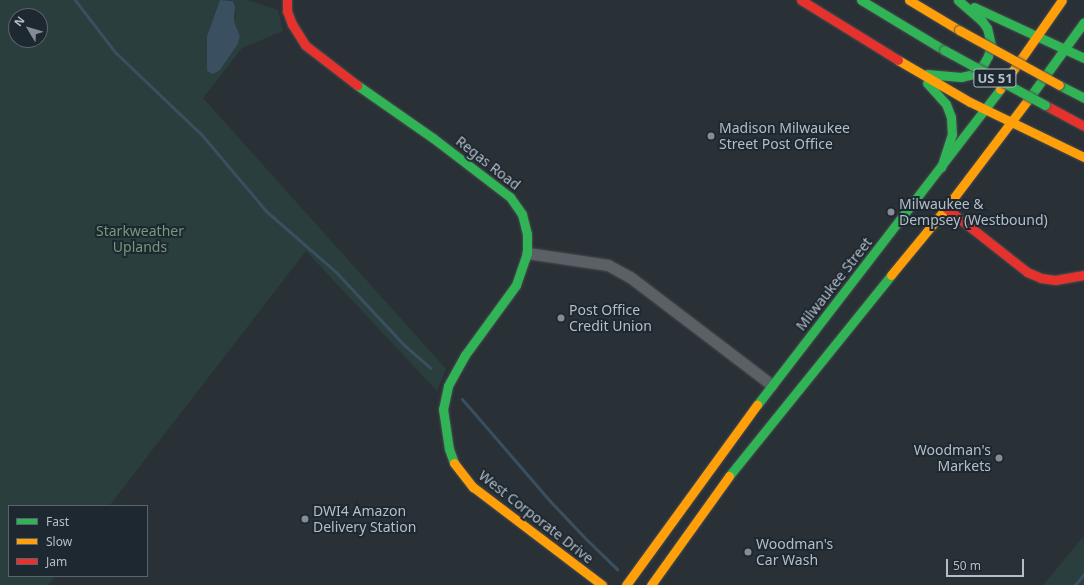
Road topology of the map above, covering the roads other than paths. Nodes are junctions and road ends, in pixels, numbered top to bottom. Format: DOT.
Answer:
graph roads {
  1 [pos="801,0"];
  2 [pos="861,0"];
  3 [pos="909,0"];
  4 [pos="959,0"];
  5 [pos="1062,0"];
  6 [pos="287,1"];
  7 [pos="1084,22"];
  8 [pos="1036,37"];
  9 [pos="1064,49"];
  10 [pos="1084,58"];
  11 [pos="919,73"];
  12 [pos="1084,98"];
  13 [pos="986,109"];
  14 [pos="1012,121"];
  15 [pos="1084,126"];
  16 [pos="1084,157"];
  17 [pos="942,168"];
  18 [pos="946,208"];
  19 [pos="878,250"];
  20 [pos="527,253"];
  21 [pos="1084,275"];
  22 [pos="856,292"];
  23 [pos="800,364"];
  24 [pos="792,374"];
  25 [pos="772,385"];
  26 [pos="775,397"];
  27 [pos="764,418"];
  28 [pos="721,487"];
  29 [pos="602,585"];
  30 [pos="626,585"];
  31 [pos="651,585"];
  1 -- 11 [label="street"];
  2 -- 15 [label="street, US 51, bridge"];
  3 -- 12 [label="street, US 51, bridge"];
  4 -- 8 [label="street"];
  4 -- 11 [label="street"];
  5 -- 8 [label="street, Milwaukee Street"];
  6 -- 20 [label="street, Regas Road"];
  7 -- 9 [label="street"];
  8 -- 9 [label="street"];
  8 -- 13 [label="street, Milwaukee Street"];
  9 -- 10 [label="street"];
  9 -- 14 [label="street"];
  11 -- 13 [label="street"];
  11 -- 17 [label="street"];
  13 -- 14 [label="street"];
  13 -- 17 [label="street, Milwaukee Street"];
  14 -- 16 [label="street"];
  14 -- 18 [label="street"];
  17 -- 19 [label="street, Milwaukee Street"];
  18 -- 21 [label="street"];
  18 -- 28 [label="street"];
  19 -- 22 [label="street"];
  19 -- 25 [label="street, Milwaukee Street"];
  20 -- 25 [label="street"];
  20 -- 29 [label="street, West Corporate Drive"];
  23 -- 24 [label="street"];
  25 -- 26 [label="street"];
  25 -- 30 [label="street, Milwaukee Street"];
  27 -- 28 [label="street"];
  28 -- 31 [label="street"];
}
